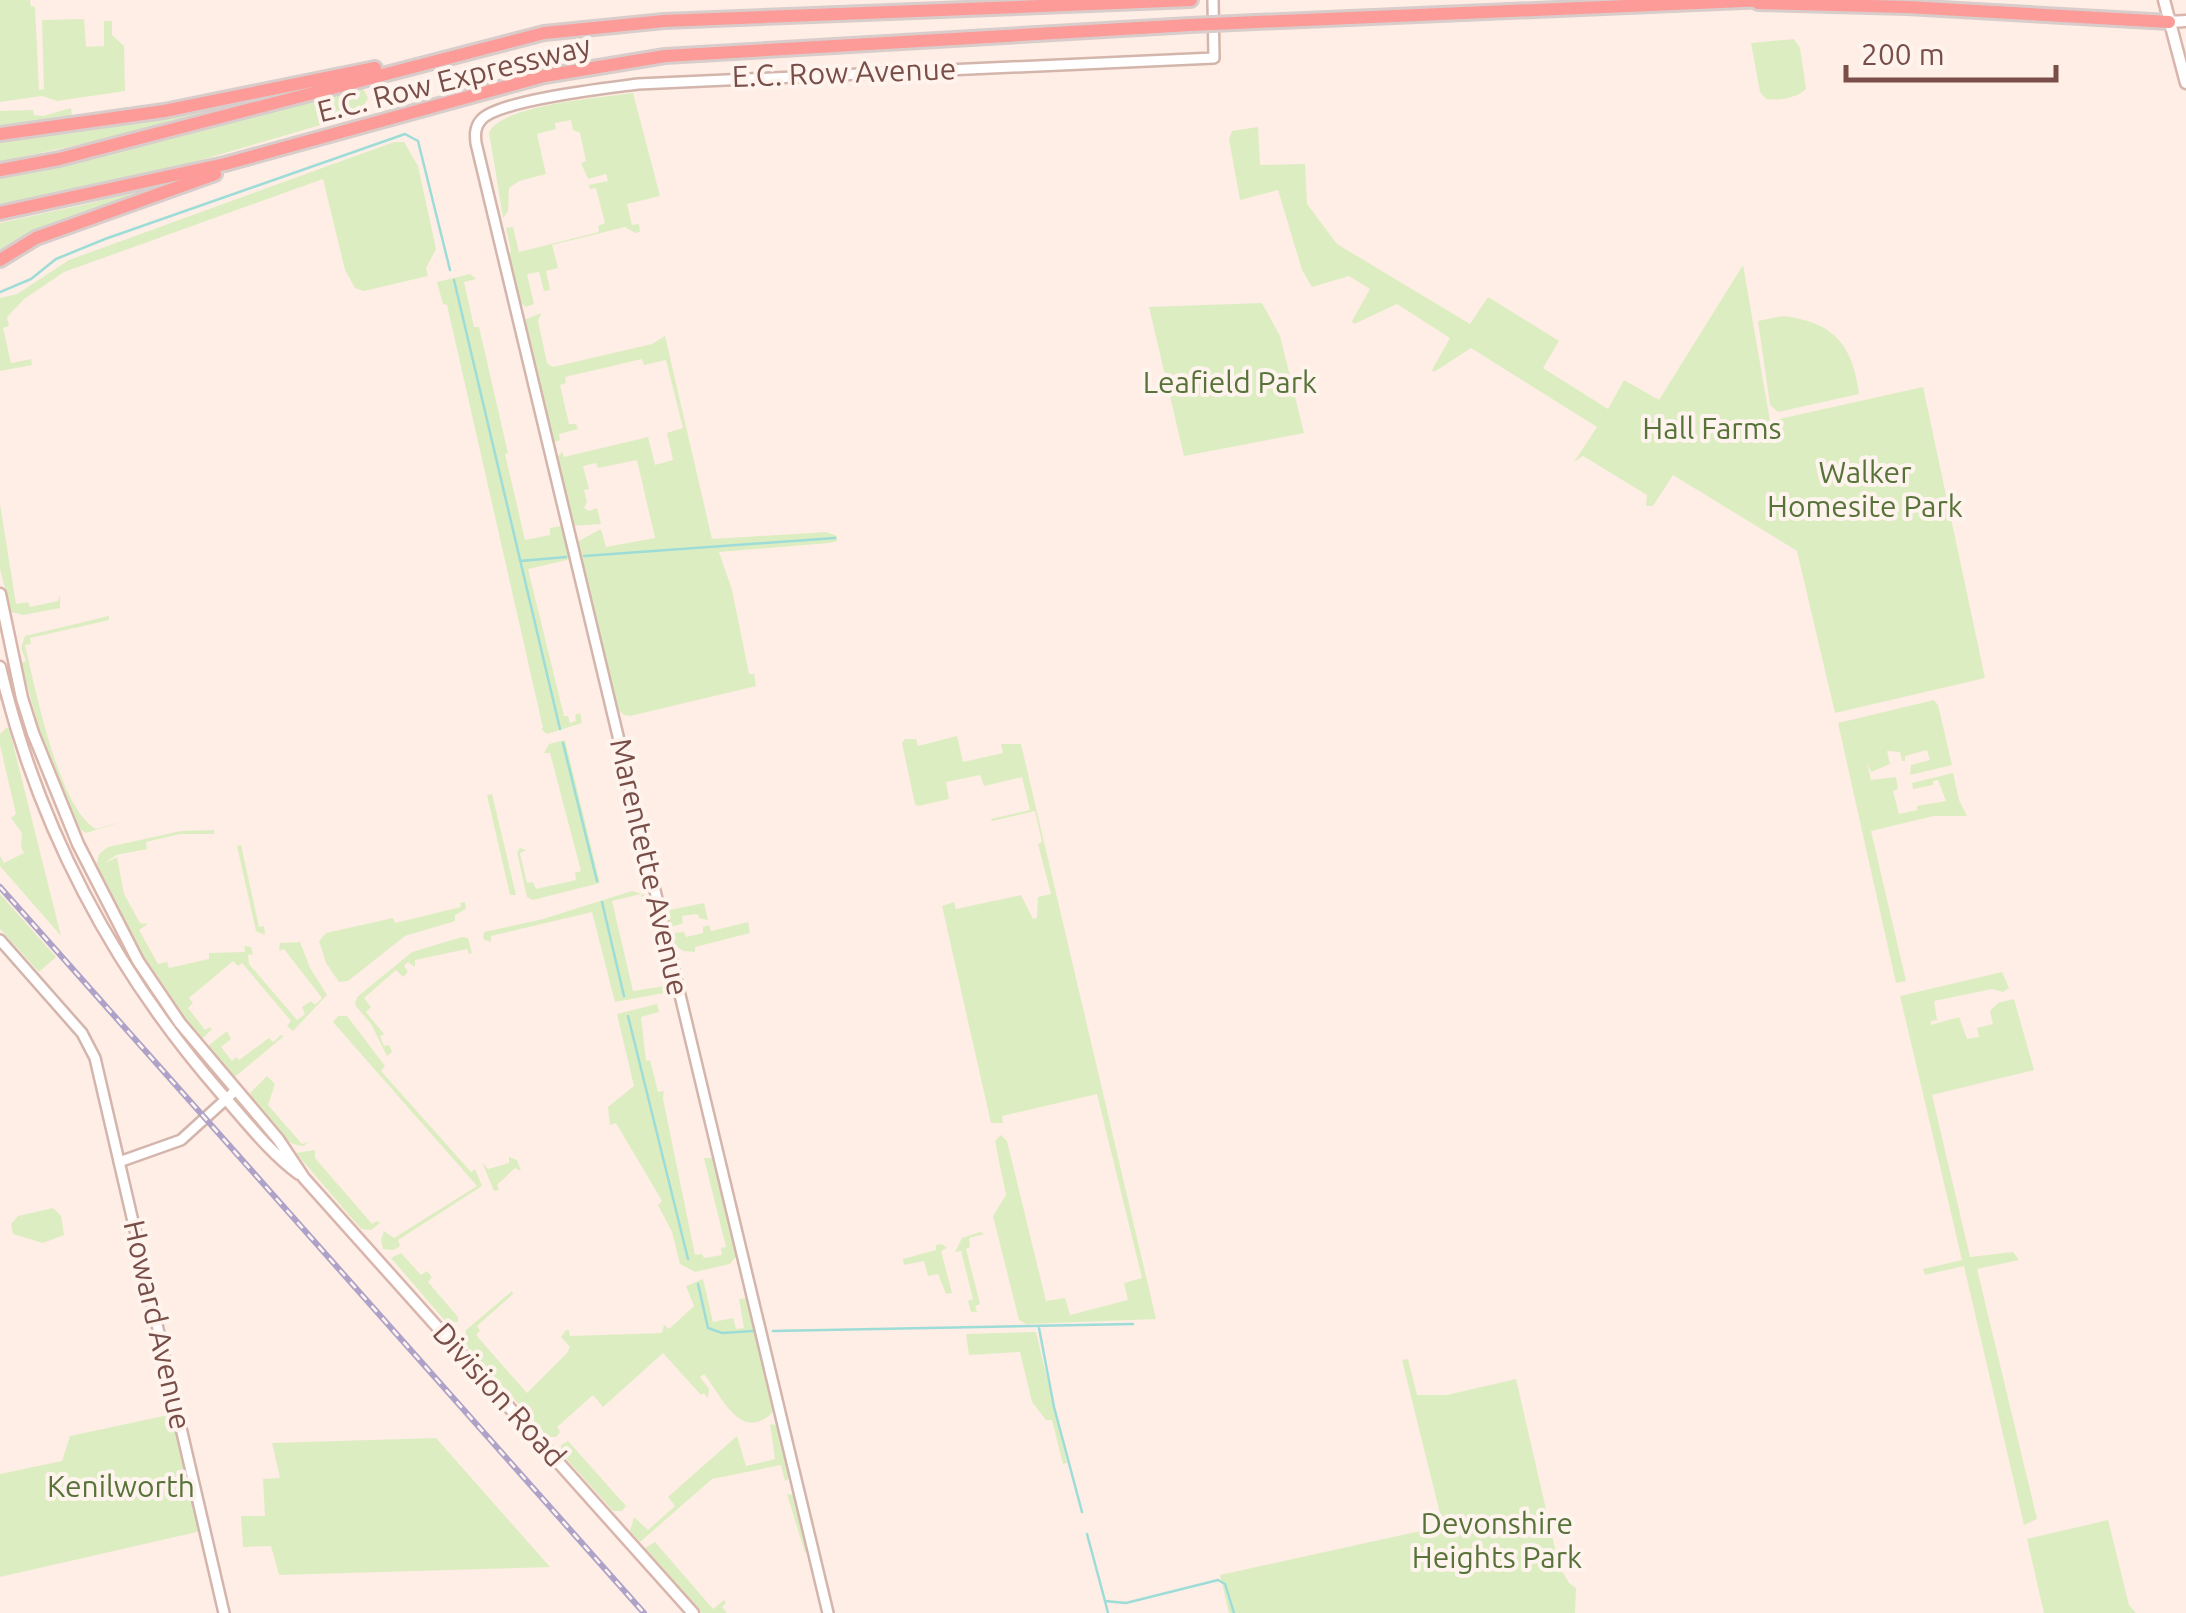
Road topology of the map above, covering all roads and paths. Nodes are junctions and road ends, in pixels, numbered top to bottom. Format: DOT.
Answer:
graph roads {
  1 [pos="1190,0"];
  2 [pos="1213,0"];
  3 [pos="1766,0"];
  4 [pos="2164,0"];
  5 [pos="1735,2"];
  6 [pos="2186,21"];
  7 [pos="2168,22"];
  8 [pos="544,34"];
  9 [pos="2186,83"];
  10 [pos="480,121"];
  11 [pos="0,134"];
  12 [pos="312,140"];
  13 [pos="0,170"];
  14 [pos="0,213"];
  15 [pos="0,260"];
  16 [pos="0,594"];
  17 [pos="0,667"];
  18 [pos="0,940"];
  19 [pos="236,1090"];
  20 [pos="226,1100"];
  21 [pos="119,1162"];
  22 [pos="304,1178"];
  23 [pos="224,1613"];
  24 [pos="693,1613"];
  25 [pos="828,1613"];
  1 -- 8 [label="highway, E.C. Row Expressway"];
  2 -- 10 [label="street, E.C. Row Avenue"];
  3 -- 5 [label="highway, E.C. Row Expressway"];
  4 -- 7 [label="main road"];
  5 -- 7 [label="highway"];
  5 -- 12 [label="highway, E.C. Row Expressway, bridge"];
  6 -- 7 [label="main road"];
  7 -- 9 [label="main road"];
  8 -- 11 [label="highway"];
  8 -- 13 [label="highway, E.C. Row Expressway"];
  10 -- 25 [label="street, Marentette Avenue"];
  12 -- 14 [label="highway, E.C. Row Expressway"];
  12 -- 15 [label="highway"];
  16 -- 19 [label="main road, Division Road"];
  17 -- 20 [label="main road, Division Road"];
  18 -- 21 [label="street, Howard Avenue"];
  19 -- 20 [label="street"];
  19 -- 22 [label="main road, Division Road"];
  20 -- 21 [label="street"];
  20 -- 22 [label="main road, Division Road"];
  21 -- 23 [label="street, Howard Avenue"];
  22 -- 24 [label="main road, Division Road"];
}
